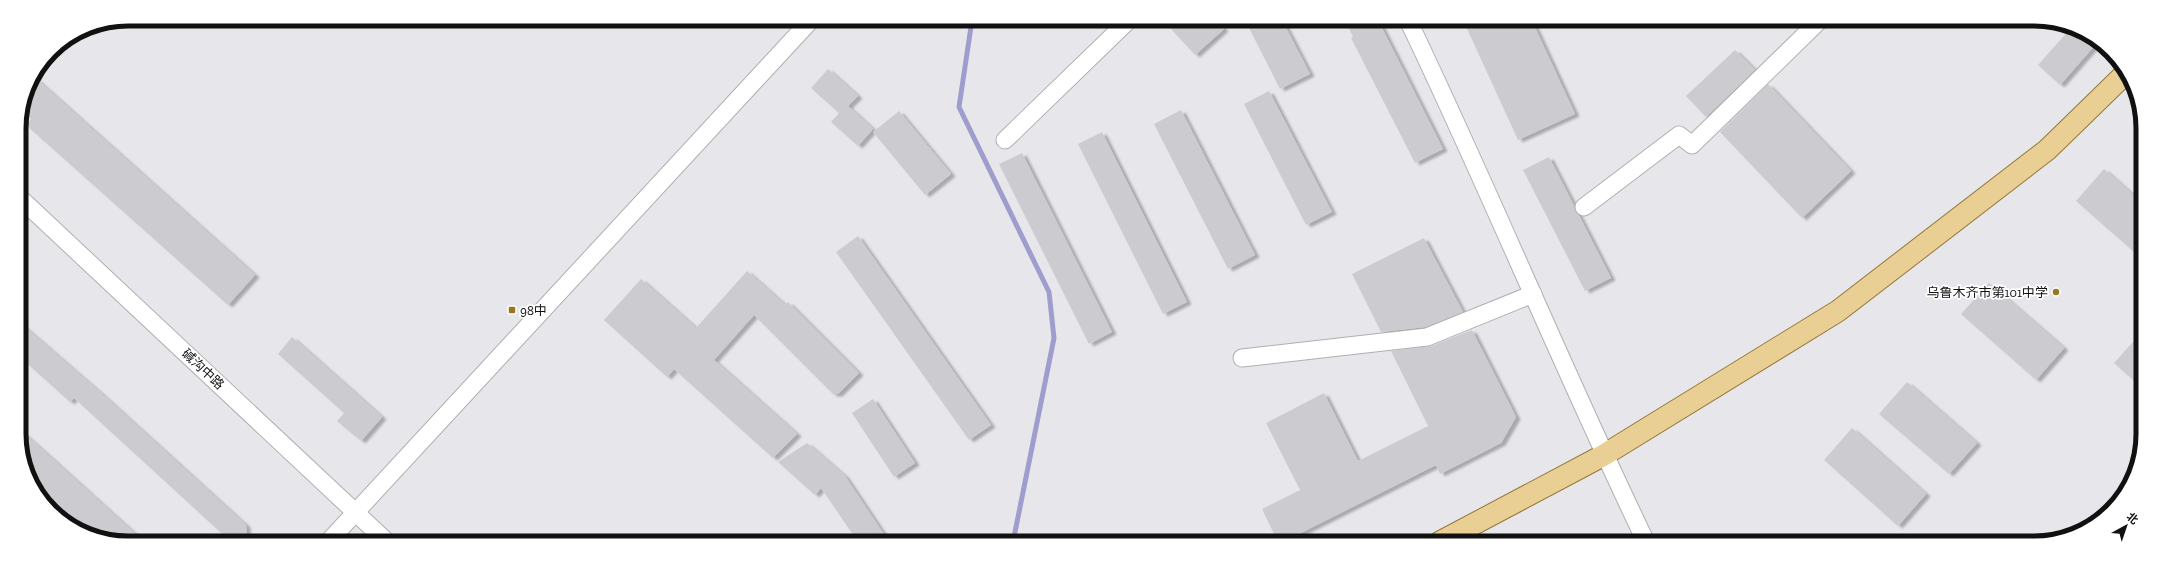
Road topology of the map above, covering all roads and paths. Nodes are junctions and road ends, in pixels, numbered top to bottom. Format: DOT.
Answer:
graph roads {
  1 [pos="805,26"];
  2 [pos="1123,26"];
  3 [pos="1411,26"];
  4 [pos="1814,26"];
  5 [pos="2122,77"];
  6 [pos="1005,140"];
  7 [pos="26,204"];
  8 [pos="1584,207"];
  9 [pos="1533,294"];
  10 [pos="1242,358"];
  11 [pos="1604,455"];
  12 [pos="354,512"];
  13 [pos="333,536"];
  14 [pos="380,536"];
  15 [pos="1451,536"];
  16 [pos="1643,536"];
  1 -- 12 [label="street"];
  2 -- 6 [label="street"];
  3 -- 9 [label="street"];
  4 -- 8 [label="street"];
  5 -- 11 [label="main road"];
  7 -- 12 [label="street, 碱沟中路"];
  9 -- 10 [label="street"];
  9 -- 11 [label="street"];
  11 -- 15 [label="main road"];
  11 -- 16 [label="street"];
  12 -- 13 [label="street"];
  12 -- 14 [label="street, 碱沟中路"];
}
